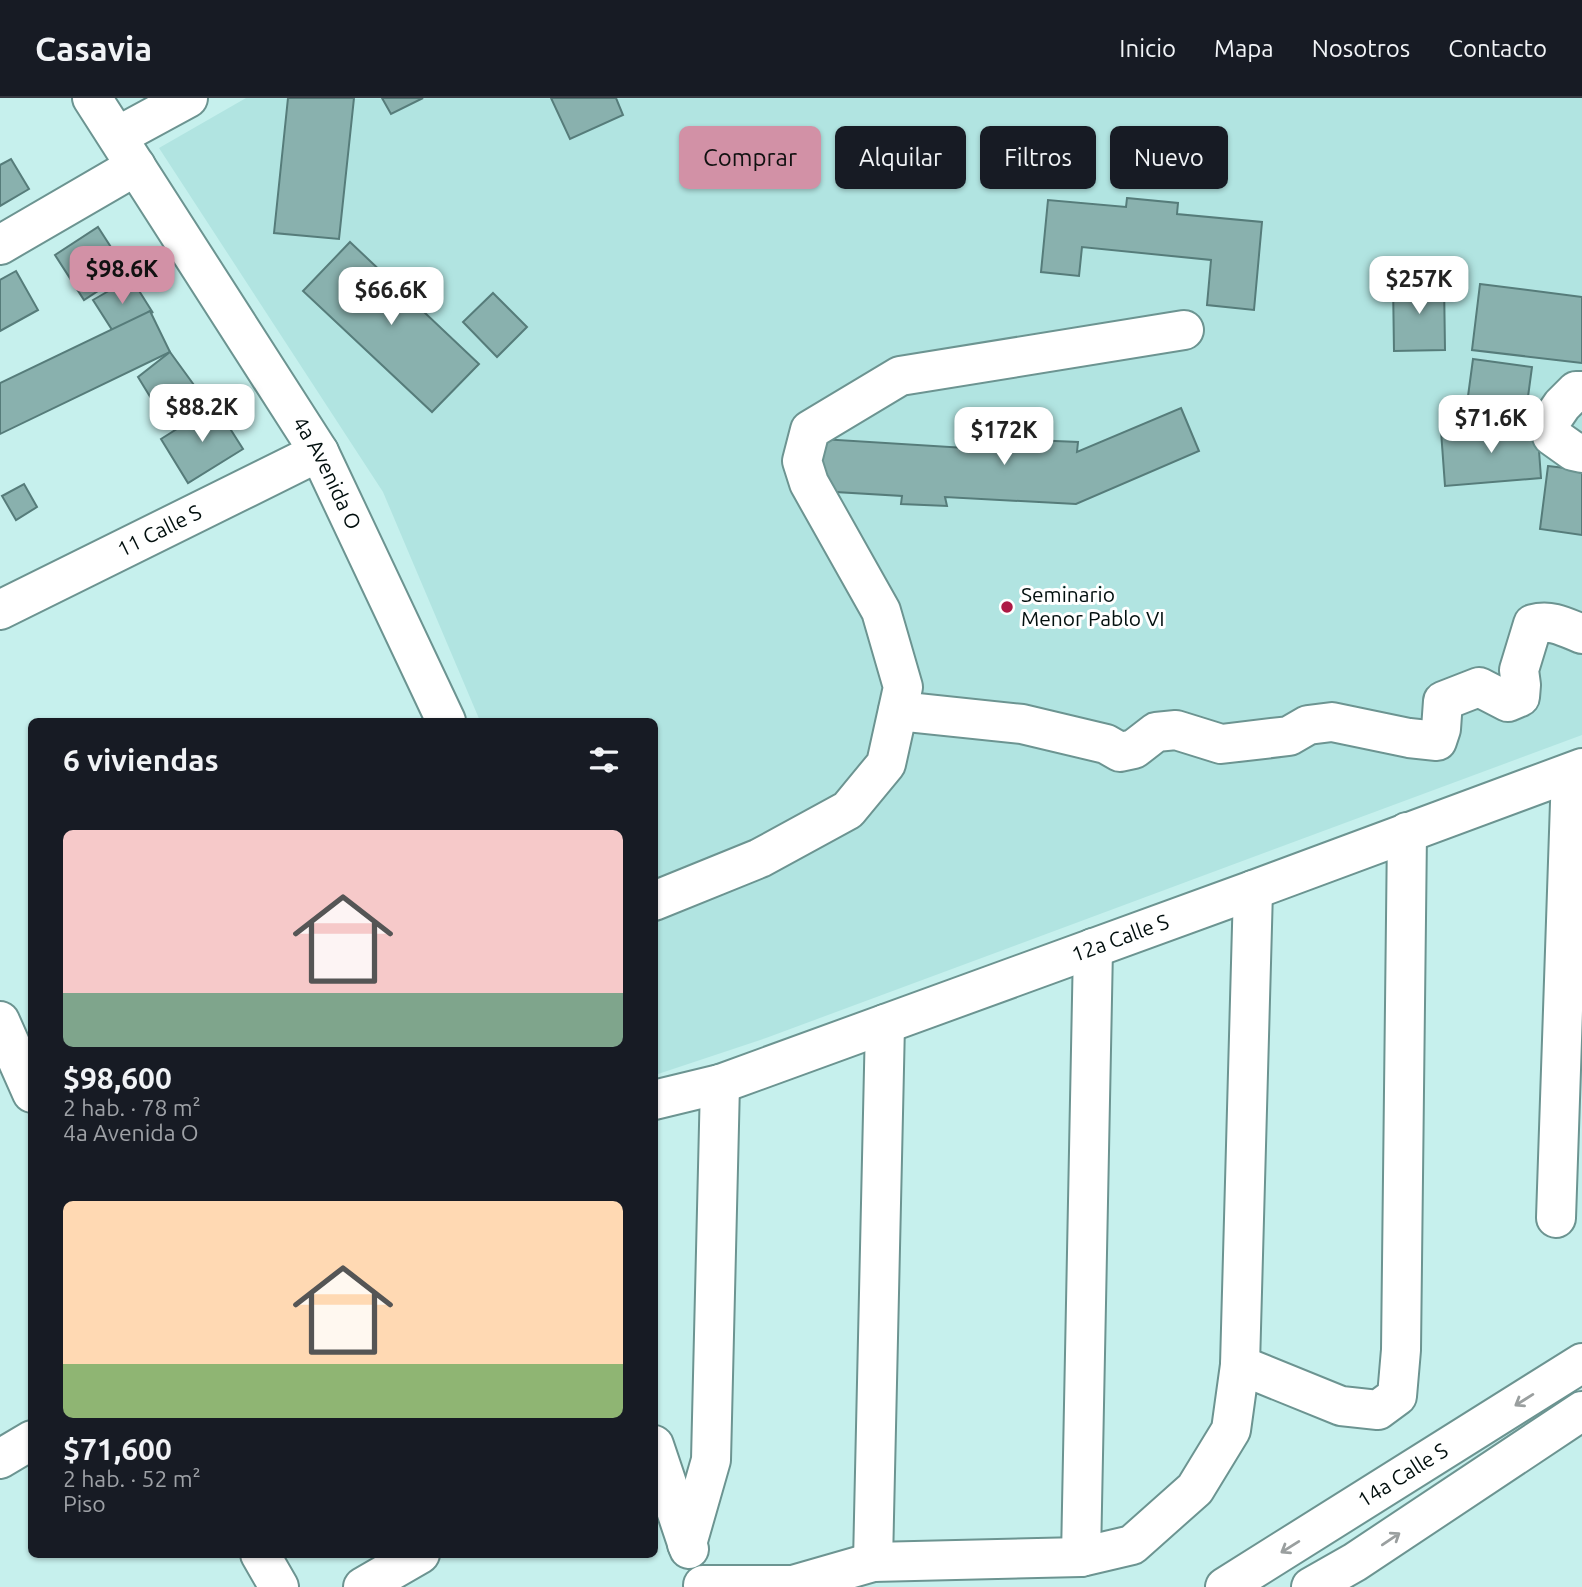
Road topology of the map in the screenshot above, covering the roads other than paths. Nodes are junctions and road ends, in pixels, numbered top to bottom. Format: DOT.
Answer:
graph roads {
  1 [pos="92,98"];
  2 [pos="188,98"];
  3 [pos="127,151"];
  4 [pos="0,245"];
  5 [pos="1184,330"];
  6 [pos="1582,391"];
  7 [pos="319,452"];
  8 [pos="1582,453"];
  9 [pos="0,610"];
  10 [pos="1582,634"];
  11 [pos="898,711"];
  12 [pos="445,718"];
  13 [pos="1576,770"];
  14 [pos="1407,832"];
  15 [pos="1253,890"];
  16 [pos="658,899"];
  17 [pos="1093,948"];
  18 [pos="0,1021"];
  19 [pos="885,1024"];
  20 [pos="28,1084"];
  21 [pos="720,1084"];
  22 [pos="658,1099"];
  23 [pos="1556,1218"];
  24 [pos="1582,1363"];
  25 [pos="1240,1365"];
  26 [pos="1582,1411"];
  27 [pos="28,1442"];
  28 [pos="658,1457"];
  29 [pos="0,1459"];
  30 [pos="1332,1521"];
  31 [pos="687,1544"];
  32 [pos="1081,1557"];
  33 [pos="262,1558"];
  34 [pos="413,1558"];
  35 [pos="873,1562"];
  36 [pos="1355,1562"];
  37 [pos="703,1586"];
  38 [pos="279,1587"];
  39 [pos="363,1587"];
  40 [pos="1225,1587"];
  41 [pos="1311,1587"];
  1 -- 3 [label="street, 4a Avenida O"];
  2 -- 3 [label="street"];
  3 -- 4 [label="street"];
  3 -- 7 [label="street, 4a Avenida O"];
  5 -- 11 [label="street"];
  6 -- 8 [label="street"];
  7 -- 9 [label="street, 11 Calle S"];
  7 -- 12 [label="street, 4a Avenida O"];
  10 -- 11 [label="street"];
  11 -- 16 [label="street"];
  13 -- 14 [label="street, 12a Calle S"];
  13 -- 23 [label="street"];
  14 -- 15 [label="street, 12a Calle S"];
  14 -- 25 [label="street"];
  15 -- 17 [label="street, 12a Calle S"];
  15 -- 25 [label="street"];
  17 -- 19 [label="street, 12a Calle S"];
  17 -- 32 [label="street"];
  18 -- 20 [label="street"];
  19 -- 21 [label="street, 12a Calle S"];
  19 -- 35 [label="street"];
  21 -- 22 [label="street, 12a Calle S"];
  21 -- 31 [label="street"];
  24 -- 30 [label="street, 14a Calle S, one-way"];
  25 -- 32 [label="street"];
  36 -- 26 [label="street, one-way"];
  27 -- 29 [label="street"];
  28 -- 31 [label="street"];
  30 -- 36 [label="street"];
  30 -- 40 [label="street, 14a Calle S, one-way"];
  31 -- 37 [label="street"];
  32 -- 35 [label="street"];
  33 -- 38 [label="street"];
  34 -- 39 [label="street"];
  35 -- 37 [label="street"];
  36 -- 41 [label="street"];
}
